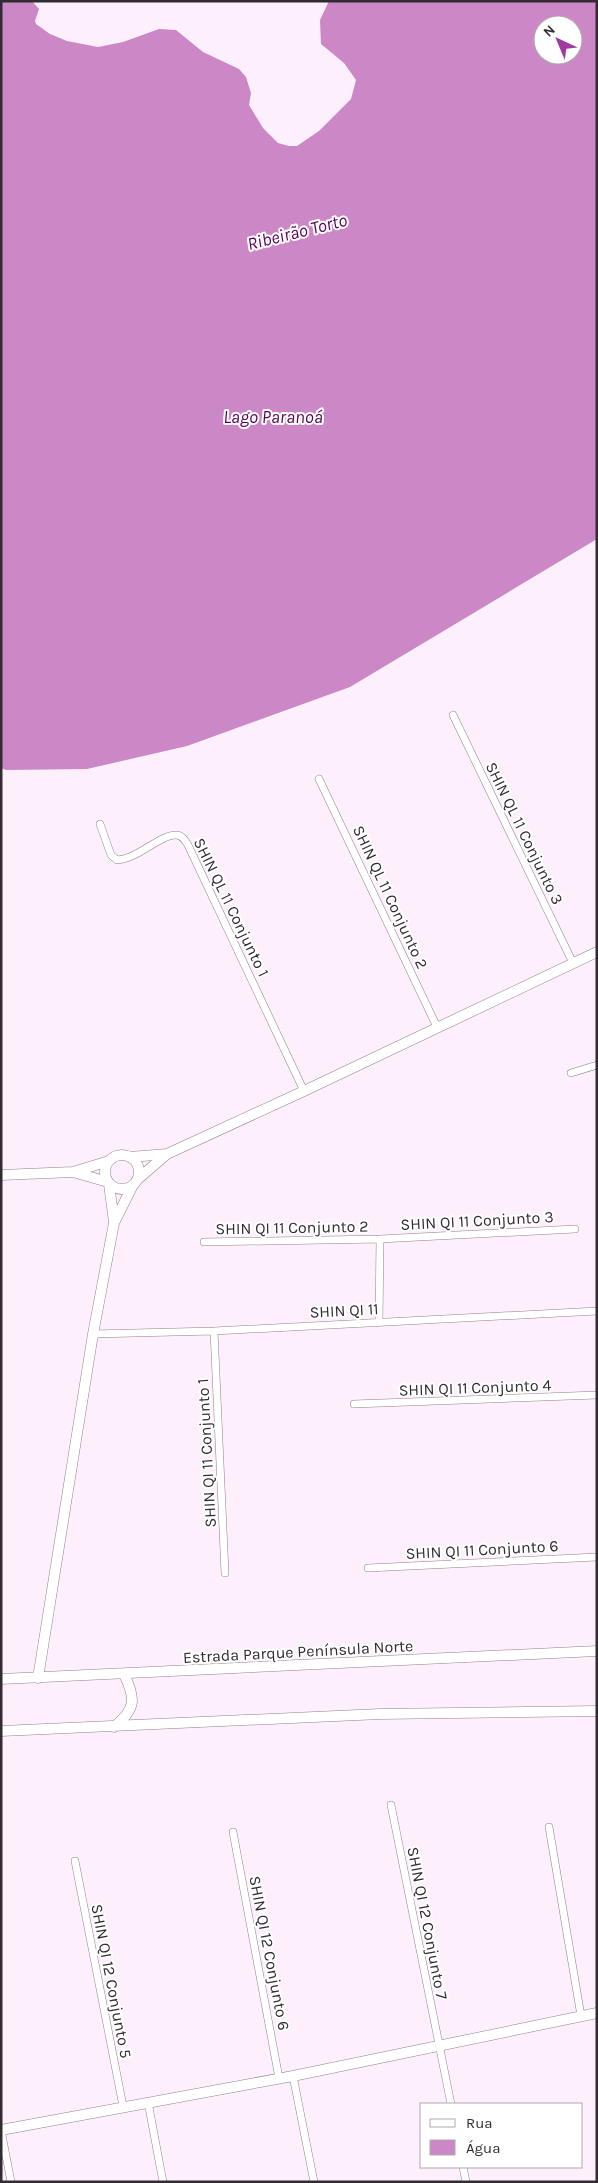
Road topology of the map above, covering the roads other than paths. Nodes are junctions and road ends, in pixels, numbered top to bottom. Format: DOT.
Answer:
graph roads {
  1 [pos="453,715"];
  2 [pos="319,779"];
  3 [pos="100,824"];
  4 [pos="597,952"];
  5 [pos="573,963"];
  6 [pos="437,1027"];
  7 [pos="597,1065"];
  8 [pos="570,1073"];
  9 [pos="304,1091"];
  10 [pos="167,1154"];
  11 [pos="130,1157"];
  12 [pos="109,1160"];
  13 [pos="73,1172"];
  14 [pos="1,1175"];
  15 [pos="109,1183"];
  16 [pos="135,1183"];
  17 [pos="114,1223"];
  18 [pos="575,1229"];
  19 [pos="380,1239"];
  20 [pos="204,1242"];
  21 [pos="597,1310"];
  22 [pos="379,1323"];
  23 [pos="214,1331"];
  24 [pos="93,1334"];
  25 [pos="597,1395"];
  26 [pos="354,1404"];
  27 [pos="597,1557"];
  28 [pos="368,1568"];
  29 [pos="225,1573"];
  30 [pos="597,1651"];
  31 [pos="124,1674"];
  32 [pos="38,1678"];
  33 [pos="1,1679"];
  34 [pos="597,1711"];
  35 [pos="114,1727"];
  36 [pos="1,1731"];
  37 [pos="391,1805"];
  38 [pos="548,1827"];
  39 [pos="233,1832"];
  40 [pos="75,1861"];
  41 [pos="597,2013"];
  42 [pos="581,2016"];
  43 [pos="439,2047"];
  44 [pos="293,2076"];
  45 [pos="279,2078"];
  46 [pos="148,2102"];
  47 [pos="451,2103"];
  48 [pos="123,2106"];
  49 [pos="1,2130"];
  50 [pos="463,2168"];
  51 [pos="12,2182"];
  52 [pos="163,2182"];
  53 [pos="314,2182"];
  54 [pos="466,2182"];
  1 -- 5 [label="street, SHIN QL 11 Conjunto 3"];
  2 -- 6 [label="street, SHIN QL 11 Conjunto 2"];
  3 -- 9 [label="street, SHIN QL 11 Conjunto 1"];
  4 -- 5 [label="street"];
  5 -- 6 [label="street"];
  6 -- 9 [label="street"];
  7 -- 8 [label="street"];
  9 -- 10 [label="street"];
  10 -- 11 [label="street"];
  10 -- 16 [label="street"];
  11 -- 12 [label="street"];
  11 -- 16 [label="street"];
  12 -- 13 [label="street"];
  12 -- 15 [label="street"];
  13 -- 14 [label="street"];
  13 -- 15 [label="street"];
  15 -- 16 [label="street"];
  15 -- 17 [label="street"];
  16 -- 17 [label="street"];
  17 -- 24 [label="street"];
  18 -- 19 [label="street, SHIN QI 11 Conjunto 3"];
  19 -- 20 [label="street, SHIN QI 11 Conjunto 2"];
  19 -- 22 [label="street"];
  21 -- 22 [label="street, SHIN QI 11"];
  22 -- 23 [label="street, SHIN QI 11"];
  23 -- 24 [label="street, SHIN QI 11"];
  23 -- 29 [label="street, SHIN QI 11 Conjunto 1"];
  24 -- 32 [label="street"];
  25 -- 26 [label="street, SHIN QI 11 Conjunto 4"];
  27 -- 28 [label="street, SHIN QI 11 Conjunto 6"];
  30 -- 31 [label="street, Estrada Parque Península Norte"];
  31 -- 32 [label="street, Estrada Parque Península Norte"];
  31 -- 35 [label="street"];
  32 -- 33 [label="street, Estrada Parque Península Norte"];
  34 -- 35 [label="street"];
  35 -- 36 [label="street"];
  37 -- 43 [label="street, SHIN QI 12 Conjunto 7"];
  38 -- 42 [label="street"];
  39 -- 45 [label="street, SHIN QI 12 Conjunto 6"];
  40 -- 48 [label="street, SHIN QI 12 Conjunto 5"];
  41 -- 42 [label="street"];
  42 -- 43 [label="street"];
  43 -- 44 [label="street"];
  43 -- 47 [label="street, SHIN QI 12 Conjunto 7"];
  44 -- 45 [label="street"];
  44 -- 53 [label="street"];
  45 -- 46 [label="street"];
  46 -- 48 [label="street"];
  46 -- 52 [label="street"];
  48 -- 49 [label="street"];
  49 -- 51 [label="street"];
  50 -- 54 [label="street"];
}
